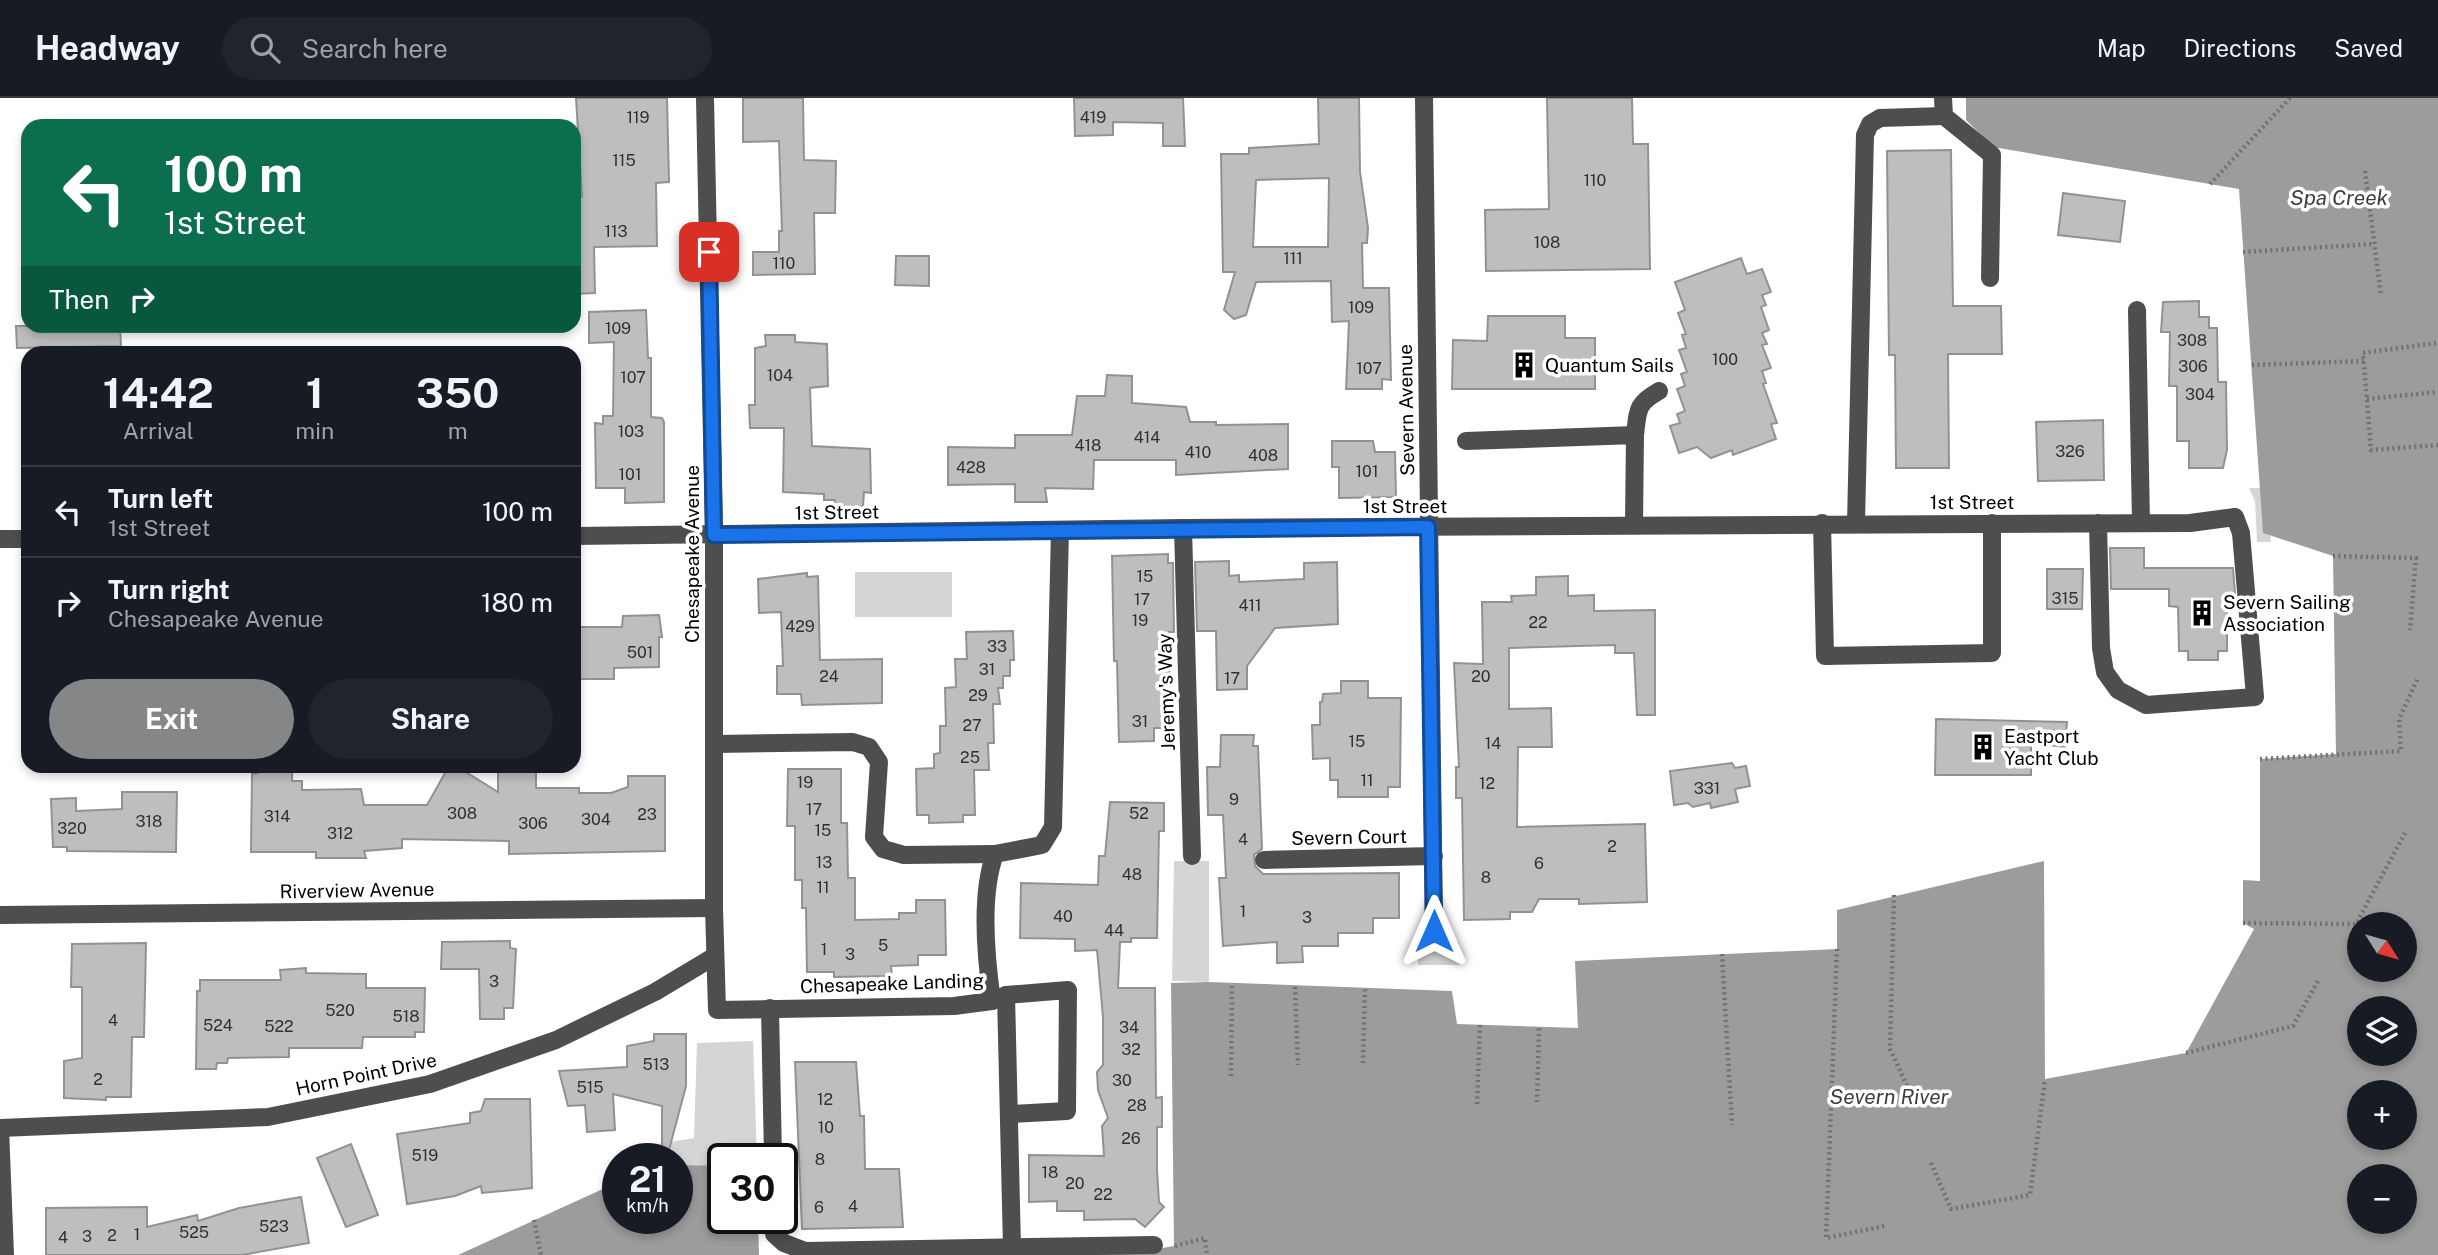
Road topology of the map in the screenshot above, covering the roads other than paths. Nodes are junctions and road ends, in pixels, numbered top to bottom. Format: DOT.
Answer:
graph roads {
  1 [pos="705,98"];
  2 [pos="1424,98"];
  3 [pos="1943,107"];
  4 [pos="1990,278"];
  5 [pos="2137,310"];
  6 [pos="1659,391"];
  7 [pos="1635,435"];
  8 [pos="1466,441"];
  9 [pos="1822,523"];
  10 [pos="1856,523"];
  11 [pos="1992,523"];
  12 [pos="2098,523"];
  13 [pos="2141,523"];
  14 [pos="1634,525"];
  15 [pos="1428,527"];
  16 [pos="1183,528"];
  17 [pos="1060,530"];
  18 [pos="714,535"];
  19 [pos="581,536"];
  20 [pos="0,539"];
  21 [pos="21,539"];
  22 [pos="714,744"];
  23 [pos="995,854"];
  24 [pos="1192,856"];
  25 [pos="1434,856"];
  26 [pos="1264,860"];
  27 [pos="714,908"];
  28 [pos="0,915"];
  29 [pos="1434,931"];
  30 [pos="715,956"];
  31 [pos="999,998"];
  32 [pos="770,1008"];
  33 [pos="717,1010"];
  34 [pos="1009,1114"];
  35 [pos="0,1128"];
  36 [pos="773,1143"];
  37 [pos="774,1234"];
  38 [pos="1154,1245"];
  39 [pos="1012,1247"];
  40 [pos="5,1255"];
  1 -- 18 [label="street, Chesapeake Avenue"];
  2 -- 15 [label="street, Severn Avenue"];
  3 -- 4 [label="street"];
  3 -- 10 [label="street"];
  5 -- 13 [label="street"];
  6 -- 7 [label="street"];
  7 -- 8 [label="street"];
  7 -- 14 [label="street"];
  9 -- 10 [label="street, 1st Street"];
  9 -- 11 [label="street"];
  9 -- 14 [label="street, 1st Street"];
  10 -- 11 [label="street, 1st Street"];
  11 -- 12 [label="street, 1st Street"];
  12 -- 13 [label="street, 1st Street"];
  12 -- 13 [label="street, 1st Street"];
  14 -- 15 [label="street, 1st Street"];
  15 -- 16 [label="street, 1st Street"];
  15 -- 25 [label="street, Severn Avenue"];
  16 -- 17 [label="street, 1st Street"];
  16 -- 24 [label="street, Jeremy's Way"];
  17 -- 18 [label="street, 1st Street"];
  17 -- 23 [label="street"];
  18 -- 19 [label="street, 1st Street"];
  18 -- 22 [label="street, Chesapeake Avenue"];
  20 -- 21 [label="street"];
  22 -- 23 [label="street"];
  22 -- 27 [label="street, Chesapeake Avenue"];
  23 -- 31 [label="street"];
  25 -- 26 [label="street, Severn Court"];
  25 -- 29 [label="street, Severn Avenue"];
  27 -- 28 [label="street, Riverview Avenue"];
  27 -- 30 [label="street, Chesapeake Avenue"];
  30 -- 33 [label="street, Chesapeake Avenue"];
  30 -- 35 [label="street, Horn Point Drive"];
  31 -- 32 [label="street, Chesapeake Landing"];
  31 -- 34 [label="street"];
  31 -- 34 [label="street, Chesapeake Landing"];
  32 -- 33 [label="street, Chesapeake Landing"];
  32 -- 36 [label="street"];
  34 -- 39 [label="street"];
  35 -- 40 [label="street"];
  37 -- 39 [label="street"];
  38 -- 39 [label="street"];
}
